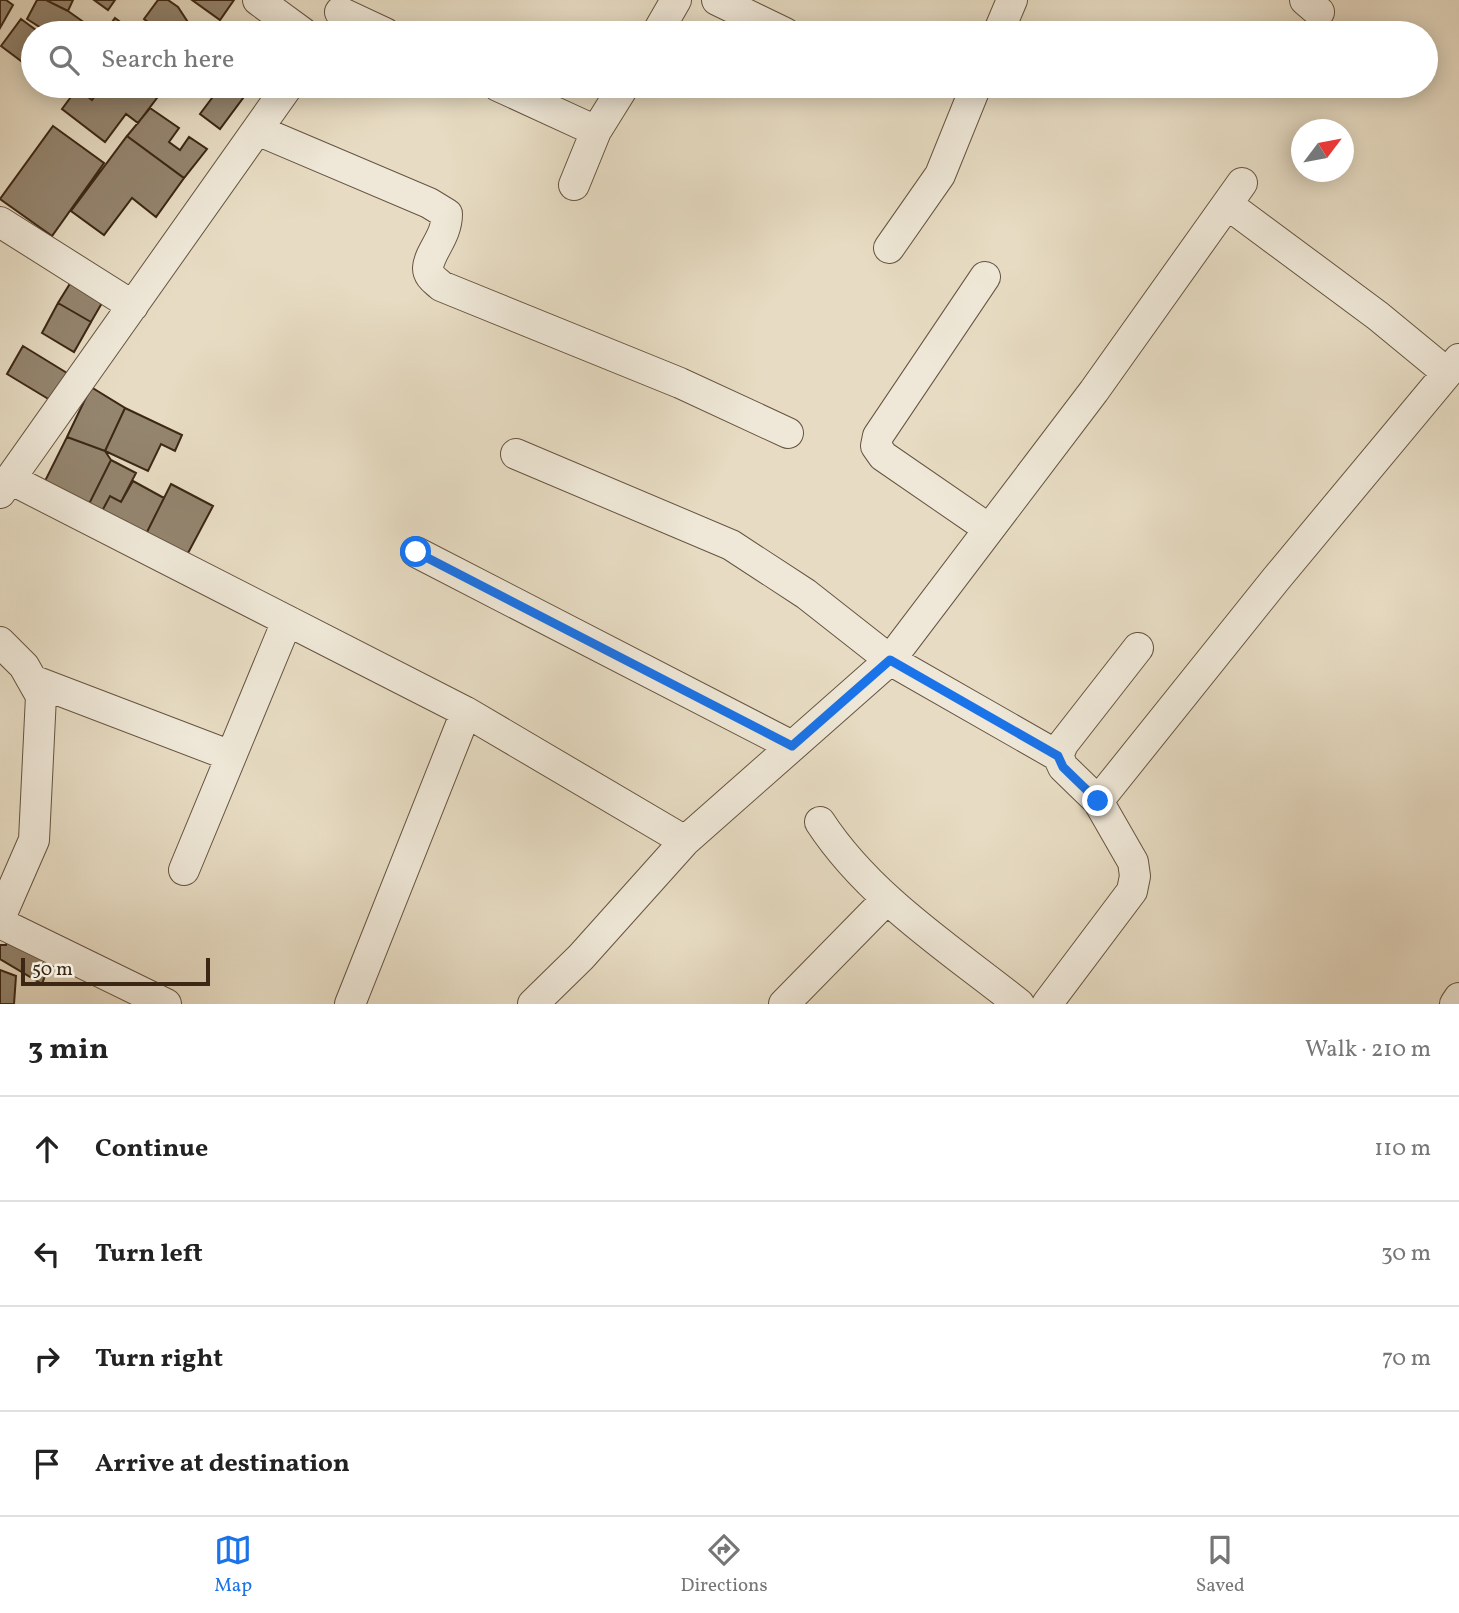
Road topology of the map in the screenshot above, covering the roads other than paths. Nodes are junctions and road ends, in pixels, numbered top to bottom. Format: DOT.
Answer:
graph roads {
  1 [pos="258,0"];
  2 [pos="676,0"];
  3 [pos="717,0"];
  4 [pos="1012,0"];
  5 [pos="287,21"];
  6 [pos="664,21"];
  7 [pos="760,21"];
  8 [pos="1003,21"];
  9 [pos="280,98"];
  10 [pos="524,98"];
  11 [pos="617,98"];
  12 [pos="971,98"];
  13 [pos="257,130"];
  14 [pos="596,131"];
  15 [pos="574,185"];
  16 [pos="0,222"];
  17 [pos="889,247"];
  18 [pos="985,277"];
  19 [pos="133,306"];
  20 [pos="1453,366"];
  21 [pos="788,433"];
  22 [pos="516,454"];
  23 [pos="5,486"];
  24 [pos="989,529"];
  25 [pos="416,552"];
  26 [pos="287,621"];
  27 [pos="0,642"];
  28 [pos="1138,648"];
  29 [pos="890,660"];
  30 [pos="32,680"];
  31 [pos="466,712"];
  32 [pos="792,746"];
  33 [pos="231,756"];
  34 [pos="1058,756"];
  35 [pos="1098,801"];
  36 [pos="820,822"];
  37 [pos="685,841"];
  38 [pos="184,870"];
  39 [pos="887,899"];
  40 [pos="0,920"];
  41 [pos="1459,998"];
  42 [pos="166,1004"];
  43 [pos="350,1004"];
  44 [pos="533,1004"];
  45 [pos="784,1004"];
  46 [pos="1019,1004"];
  47 [pos="1047,1004"];
  48 [pos="1455,1004"];
  1 -- 5 [label="street"];
  2 -- 6 [label="street"];
  3 -- 7 [label="street"];
  4 -- 8 [label="street"];
  9 -- 13 [label="street"];
  10 -- 14 [label="street"];
  11 -- 14 [label="street"];
  12 -- 17 [label="street"];
  13 -- 19 [label="street"];
  13 -- 21 [label="street"];
  14 -- 15 [label="street"];
  16 -- 19 [label="street"];
  18 -- 24 [label="street"];
  19 -- 23 [label="street"];
  20 -- 24 [label="street"];
  20 -- 35 [label="street"];
  22 -- 29 [label="street"];
  23 -- 26 [label="street"];
  24 -- 29 [label="street"];
  25 -- 32 [label="street"];
  26 -- 31 [label="street"];
  26 -- 33 [label="street"];
  27 -- 30 [label="street"];
  28 -- 34 [label="street"];
  29 -- 32 [label="street"];
  29 -- 34 [label="street"];
  30 -- 33 [label="street"];
  30 -- 40 [label="street"];
  31 -- 37 [label="street"];
  31 -- 43 [label="street"];
  32 -- 37 [label="street"];
  33 -- 38 [label="street"];
  34 -- 35 [label="street"];
  35 -- 47 [label="street"];
  36 -- 39 [label="street"];
  37 -- 44 [label="street"];
  39 -- 45 [label="street"];
  39 -- 46 [label="street"];
  40 -- 42 [label="street"];
  41 -- 48 [label="street"];
}
